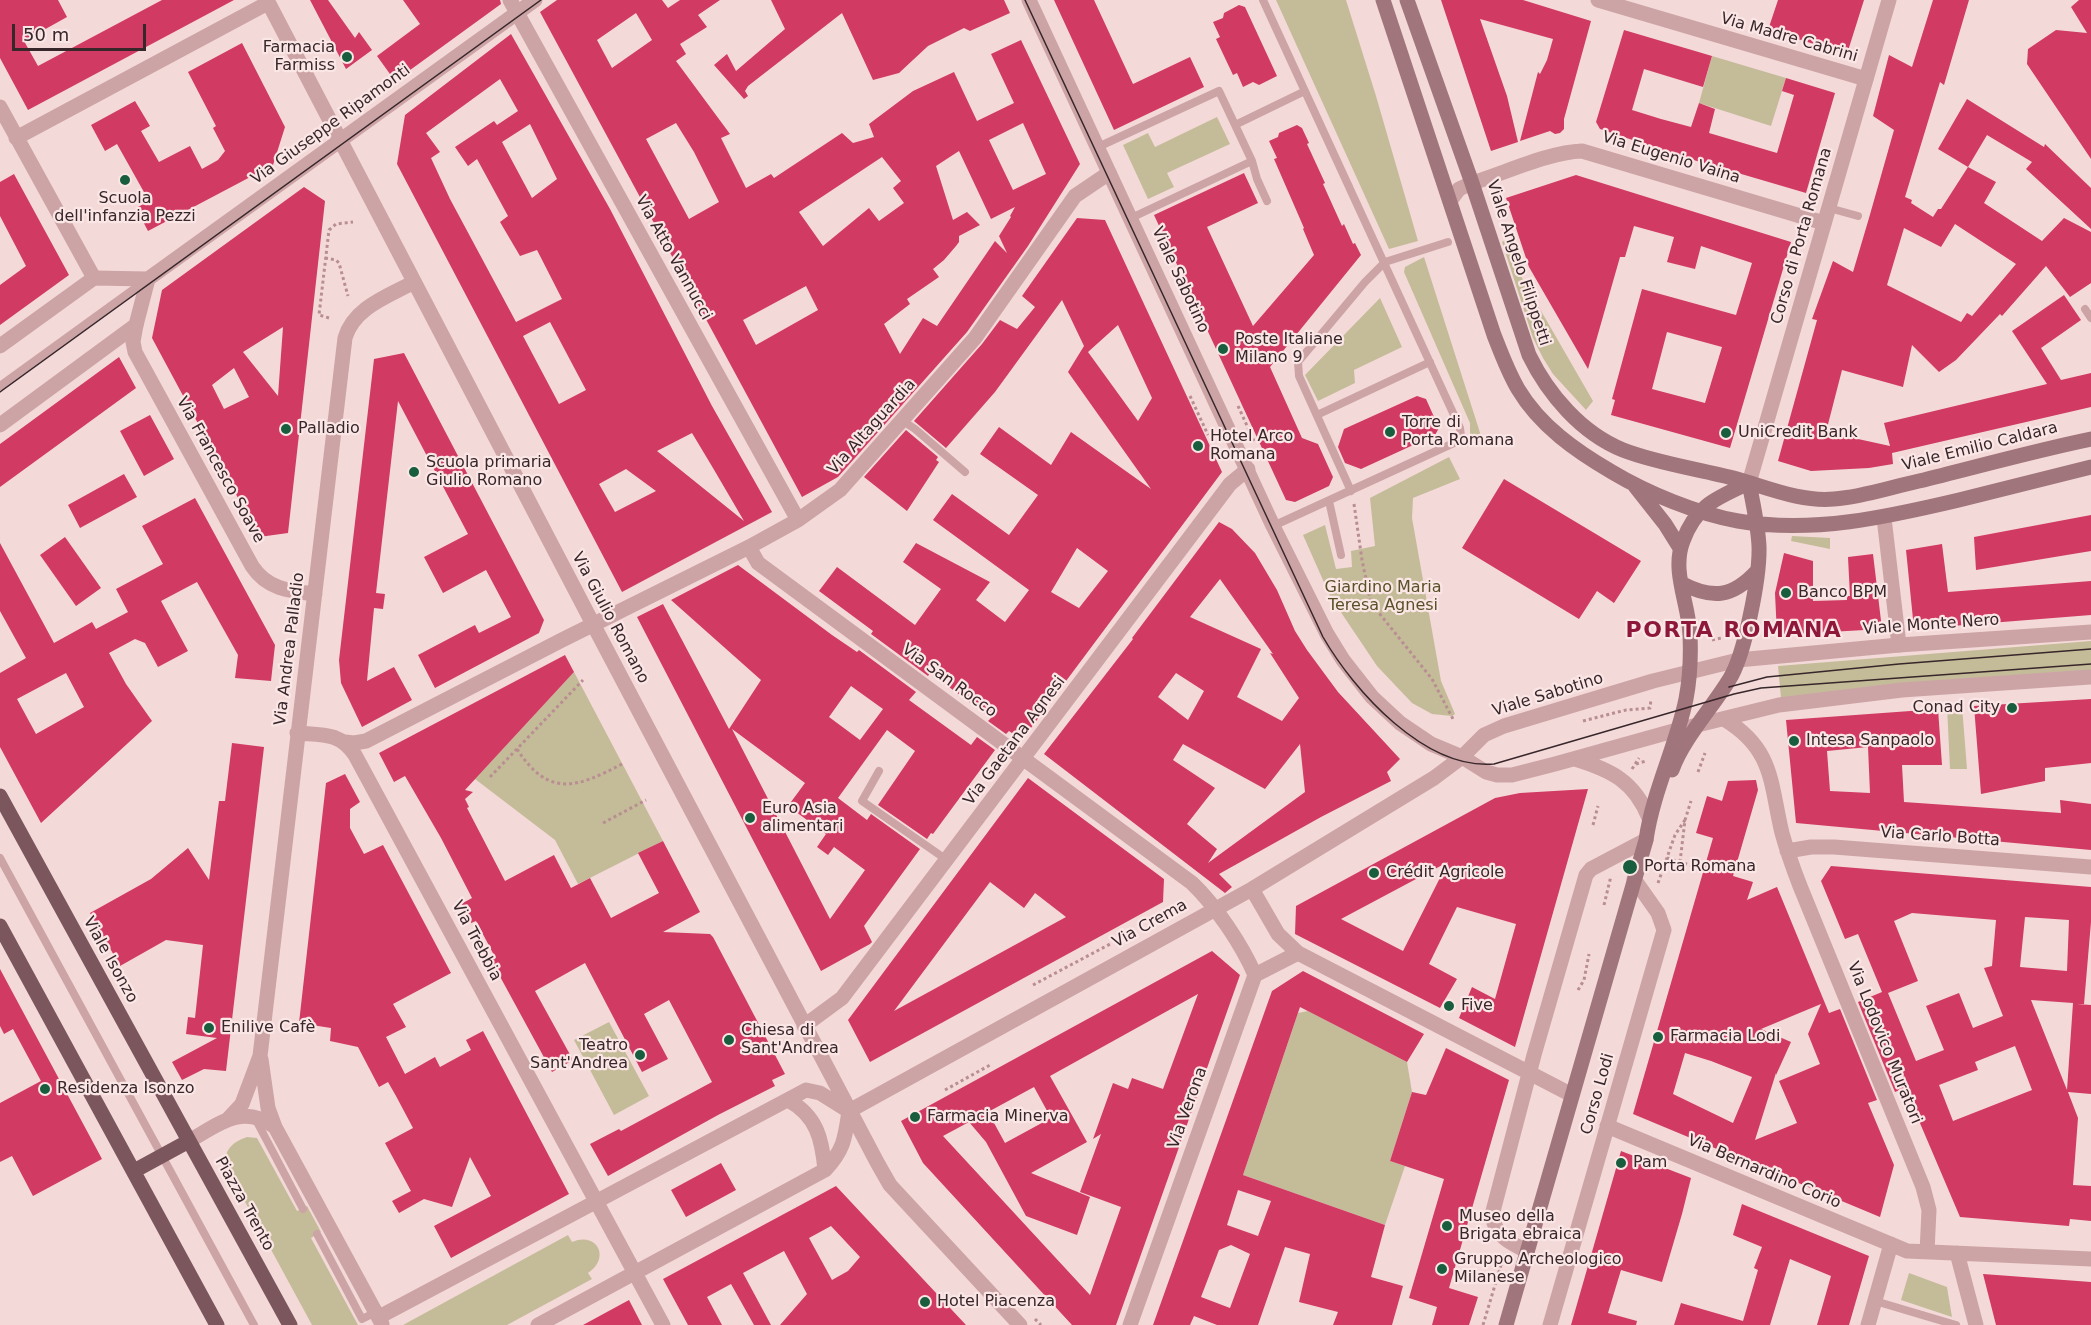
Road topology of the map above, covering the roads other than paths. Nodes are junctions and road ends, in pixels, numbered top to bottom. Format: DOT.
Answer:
graph roads {
  1 [pos="535,0"];
  2 [pos="1029,0"];
  3 [pos="1263,0"];
  4 [pos="1383,0"];
  5 [pos="1407,0"];
  6 [pos="1598,0"];
  7 [pos="1889,0"];
  8 [pos="267,1"];
  9 [pos="1617,3"];
  10 [pos="514,6"];
  11 [pos="1866,80"];
  12 [pos="1305,91"];
  13 [pos="0,107"];
  14 [pos="1235,125"];
  15 [pos="16,138"];
  16 [pos="341,140"];
  17 [pos="1098,147"];
  18 [pos="1252,161"];
  19 [pos="1109,172"];
  20 [pos="1472,183"];
  21 [pos="1268,201"];
  22 [pos="1450,201"];
  23 [pos="1829,208"];
  24 [pos="1858,216"];
  25 [pos="1131,218"];
  26 [pos="1824,223"];
  27 [pos="1448,242"];
  28 [pos="1385,262"];
  29 [pos="94,278"];
  30 [pos="148,279"];
  31 [pos="414,282"];
  32 [pos="2085,309"];
  33 [pos="2091,318"];
  34 [pos="136,325"];
  35 [pos="0,345"];
  36 [pos="1430,362"];
  37 [pos="0,386"];
  38 [pos="1317,415"];
  39 [pos="903,421"];
  40 [pos="0,425"];
  41 [pos="2091,439"];
  42 [pos="2091,467"];
  43 [pos="1248,469"];
  44 [pos="965,472"];
  45 [pos="1749,483"];
  46 [pos="1635,486"];
  47 [pos="1351,491"];
  48 [pos="1878,491"];
  49 [pos="1329,501"];
  50 [pos="1700,511"];
  51 [pos="1884,518"];
  52 [pos="798,520"];
  53 [pos="1756,523"];
  54 [pos="1273,526"];
  55 [pos="749,547"];
  56 [pos="1680,548"];
  57 [pos="1341,555"];
  58 [pos="1757,571"];
  59 [pos="1681,583"];
  60 [pos="315,594"];
  61 [pos="593,624"];
  62 [pos="2091,632"];
  63 [pos="1899,645"];
  64 [pos="1738,660"];
  65 [pos="1690,671"];
  66 [pos="2091,677"];
  67 [pos="1724,719"];
  68 [pos="1700,724"];
  69 [pos="1677,729"];
  70 [pos="297,734"];
  71 [pos="345,742"];
  72 [pos="1462,757"];
  73 [pos="1024,759"];
  74 [pos="1575,759"];
  75 [pos="879,771"];
  76 [pos="0,796"];
  77 [pos="1649,818"];
  78 [pos="1646,840"];
  79 [pos="1787,851"];
  80 [pos="0,858"];
  81 [pos="947,860"];
  82 [pos="2091,867"];
  83 [pos="1634,879"];
  84 [pos="1252,889"];
  85 [pos="1214,910"];
  86 [pos="0,926"];
  87 [pos="1298,953"];
  88 [pos="1255,975"];
  89 [pos="804,1026"];
  90 [pos="260,1056"];
  91 [pos="1528,1074"];
  92 [pos="1572,1095"];
  93 [pos="788,1100"];
  94 [pos="849,1111"];
  95 [pos="254,1116"];
  96 [pos="228,1119"];
  97 [pos="1607,1126"];
  98 [pos="276,1127"];
  99 [pos="189,1141"];
  100 [pos="162,1155"];
  101 [pos="825,1170"];
  102 [pos="134,1171"];
  103 [pos="597,1202"];
  104 [pos="303,1209"];
  105 [pos="317,1234"];
  106 [pos="1892,1244"];
  107 [pos="1527,1251"];
  108 [pos="1927,1252"];
  109 [pos="1957,1253"];
  110 [pos="2091,1259"];
  111 [pos="634,1272"];
  112 [pos="1875,1301"];
  113 [pos="379,1318"];
  114 [pos="1973,1324"];
  115 [pos="218,1325"];
  116 [pos="255,1325"];
  117 [pos="290,1325"];
  118 [pos="538,1325"];
  119 [pos="663,1325"];
  120 [pos="1020,1325"];
  121 [pos="1130,1325"];
  122 [pos="1506,1325"];
  123 [pos="1550,1325"];
  124 [pos="1868,1325"];
  125 [pos="1956,1325"];
  1 -- 10 [label="street, Via Giuseppe Ripamonti"];
  2 -- 17 [label="street, Viale Sabotino"];
  3 -- 12 [label="lane"];
  4 -- 22 [label="main road"];
  5 -- 20 [label="main road, Viale Angelo Filippetti"];
  6 -- 9 [label="street, Via Madre Cabrini"];
  7 -- 11 [label="street, Corso di Porta Romana"];
  8 -- 15 [label="street"];
  8 -- 16 [label="street, Via Giulio Romano"];
  9 -- 11 [label="street, Via Madre Cabrini"];
  10 -- 16 [label="street, Via Giuseppe Ripamonti"];
  10 -- 52 [label="street, Via Atto Vannucci"];
  11 -- 23 [label="street, Corso di Porta Romana"];
  12 -- 14 [label="lane"];
  12 -- 28 [label="lane"];
  13 -- 15 [label="street"];
  14 -- 17 [label="lane"];
  14 -- 18 [label="lane"];
  15 -- 29 [label="street"];
  16 -- 30 [label="street, Via Giuseppe Ripamonti"];
  16 -- 31 [label="street, Via Giulio Romano"];
  17 -- 19 [label="street, Viale Sabotino"];
  18 -- 21 [label="lane"];
  18 -- 25 [label="lane"];
  19 -- 25 [label="street, Viale Sabotino"];
  19 -- 39 [label="street, Via Altaguardia"];
  20 -- 22 [label="street"];
  20 -- 26 [label="street, Via Eugenio Vaina"];
  20 -- 45 [label="main road, Viale Angelo Filippetti"];
  22 -- 46 [label="main road"];
  23 -- 24 [label="lane"];
  23 -- 26 [label="street, Corso di Porta Romana"];
  25 -- 43 [label="street, Viale Sabotino"];
  26 -- 45 [label="street, Corso di Porta Romana"];
  27 -- 28 [label="lane"];
  28 -- 36 [label="lane"];
  28 -- 38 [label="lane"];
  29 -- 30 [label="street"];
  29 -- 35 [label="street"];
  30 -- 34 [label="street"];
  30 -- 37 [label="lane, Via Giuseppe Ripamonti"];
  31 -- 60 [label="street, Via Andrea Palladio"];
  31 -- 61 [label="street, Via Giulio Romano"];
  32 -- 33 [label="lane"];
  34 -- 40 [label="street"];
  34 -- 60 [label="street, Via Francesco Soave"];
  36 -- 38 [label="lane"];
  36 -- 47 [label="lane"];
  38 -- 47 [label="lane"];
  39 -- 44 [label="lane"];
  39 -- 52 [label="street, Via Altaguardia"];
  41 -- 48 [label="main road, Viale Emilio Caldara"];
  42 -- 51 [label="main road"];
  43 -- 54 [label="street, Viale Sabotino"];
  43 -- 73 [label="street, Via Gaetana Agnesi"];
  45 -- 48 [label="main road, Viale Emilio Caldara"];
  45 -- 50 [label="main road"];
  45 -- 53 [label="main road"];
  46 -- 50 [label="main road"];
  46 -- 56 [label="main road"];
  47 -- 49 [label="lane"];
  48 -- 51 [label="main road"];
  49 -- 54 [label="lane"];
  49 -- 57 [label="lane"];
  50 -- 53 [label="main road"];
  50 -- 56 [label="main road"];
  51 -- 53 [label="main road"];
  51 -- 63 [label="street"];
  52 -- 55 [label="street, Via Altaguardia"];
  53 -- 58 [label="main road"];
  54 -- 72 [label="street, Viale Sabotino"];
  55 -- 61 [label="street, Via Altaguardia"];
  55 -- 73 [label="street, Via San Rocco"];
  56 -- 59 [label="main road"];
  58 -- 59 [label="main road"];
  58 -- 64 [label="main road"];
  59 -- 65 [label="main road"];
  60 -- 70 [label="street, Via Andrea Palladio"];
  61 -- 71 [label="street, Via Altaguardia"];
  61 -- 89 [label="street, Via Giulio Romano"];
  62 -- 63 [label="street, Viale Monte Nero"];
  63 -- 64 [label="street, Viale Monte Nero"];
  64 -- 65 [label="street, Viale Monte Nero"];
  64 -- 68 [label="main road"];
  65 -- 69 [label="main road"];
  65 -- 72 [label="street, Viale Sabotino"];
  66 -- 67 [label="street, Viale Sabotino"];
  67 -- 68 [label="street, Viale Sabotino"];
  67 -- 79 [label="street, Via Lodovico Muratori"];
  68 -- 69 [label="street, Viale Sabotino"];
  68 -- 78 [label="main road"];
  69 -- 74 [label="street, Viale Sabotino"];
  69 -- 77 [label="main road"];
  70 -- 71 [label="street"];
  70 -- 90 [label="street, Via Andrea Palladio"];
  71 -- 103 [label="street, Via Trebbia"];
  72 -- 74 [label="street, Viale Sabotino"];
  72 -- 84 [label="street, Via Crema"];
  73 -- 81 [label="street, Via Gaetana Agnesi"];
  73 -- 85 [label="street, Via San Rocco"];
  74 -- 77 [label="street"];
  75 -- 81 [label="lane"];
  76 -- 99 [label="main road, Viale Isonzo"];
  77 -- 78 [label="main road"];
  78 -- 83 [label="main road, Corso Lodi"];
  78 -- 91 [label="street"];
  79 -- 82 [label="street, Via Carlo Botta"];
  79 -- 108 [label="street, Via Lodovico Muratori"];
  80 -- 100 [label="lane"];
  81 -- 89 [label="street, Via Gaetana Agnesi"];
  83 -- 92 [label="main road, Corso Lodi"];
  83 -- 97 [label="street, Corso Lodi"];
  84 -- 85 [label="street, Via Crema"];
  84 -- 87 [label="street, Corso Lodi"];
  85 -- 88 [label="street"];
  85 -- 94 [label="street, Via Crema"];
  86 -- 102 [label="main road"];
  87 -- 88 [label="street"];
  87 -- 91 [label="street, Corso Lodi"];
  88 -- 121 [label="street, Via Verona"];
  89 -- 94 [label="street, Via Giulio Romano"];
  90 -- 96 [label="street"];
  90 -- 98 [label="street"];
  91 -- 92 [label="street, Corso Lodi"];
  91 -- 107 [label="street"];
  92 -- 107 [label="main road, Corso Lodi"];
  93 -- 94 [label="street"];
  93 -- 101 [label="street"];
  93 -- 103 [label="street"];
  94 -- 101 [label="street"];
  94 -- 120 [label="street, Via Giulio Romano"];
  95 -- 96 [label="street"];
  95 -- 98 [label="street"];
  95 -- 104 [label="lane"];
  96 -- 99 [label="street"];
  97 -- 106 [label="street, Via Bernardino Corio"];
  97 -- 123 [label="street, Corso Lodi"];
  98 -- 113 [label="street"];
  99 -- 100 [label="main road"];
  99 -- 117 [label="main road, Piazza Trento"];
  100 -- 102 [label="main road"];
  100 -- 116 [label="lane"];
  101 -- 111 [label="street"];
  102 -- 115 [label="main road"];
  103 -- 111 [label="street"];
  103 -- 113 [label="street"];
  105 -- 113 [label="lane"];
  106 -- 108 [label="street, Via Bernardino Corio"];
  106 -- 112 [label="street"];
  107 -- 122 [label="main road, Corso Lodi"];
  108 -- 109 [label="street"];
  109 -- 110 [label="street"];
  109 -- 114 [label="street"];
  111 -- 118 [label="street"];
  111 -- 119 [label="street"];
  112 -- 124 [label="street"];
  112 -- 125 [label="lane"];
}
